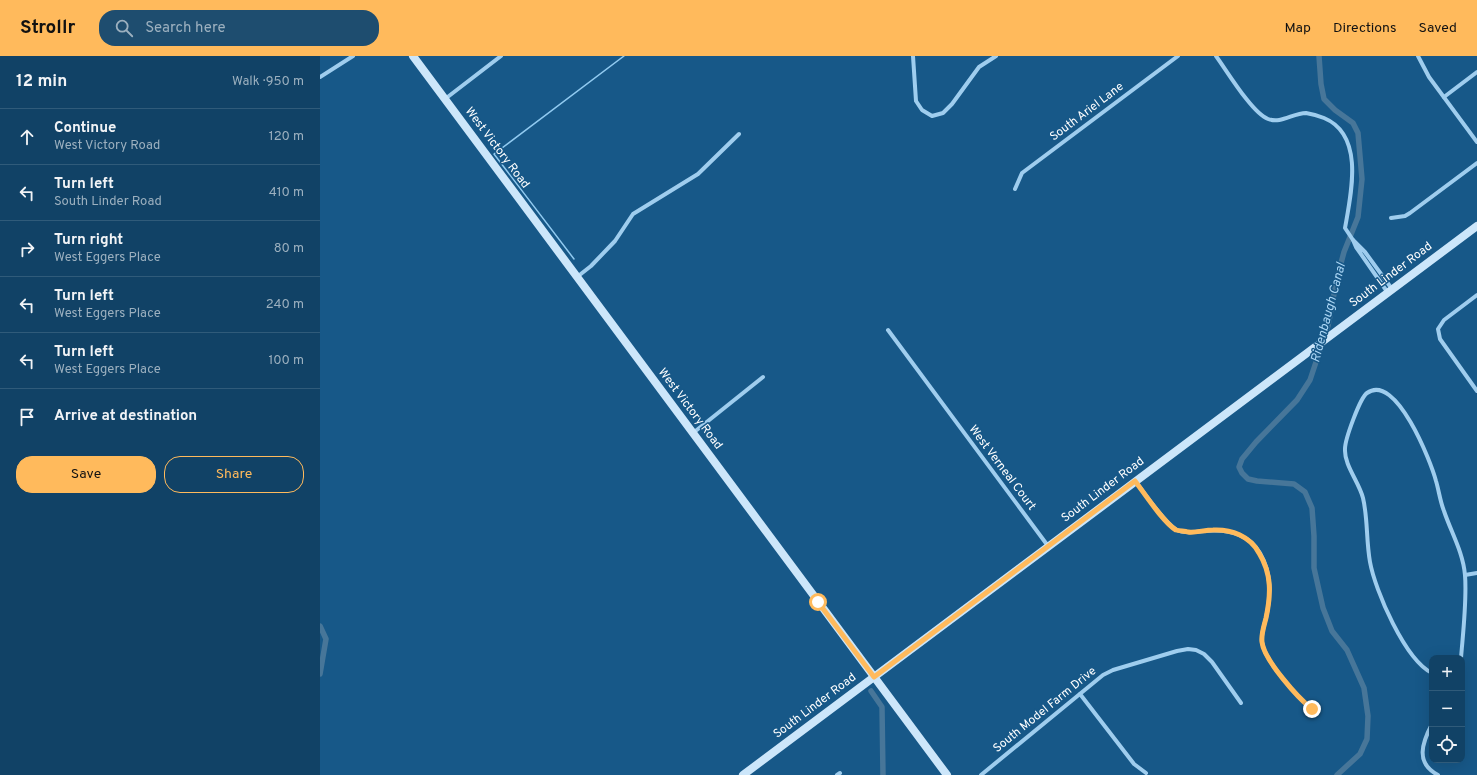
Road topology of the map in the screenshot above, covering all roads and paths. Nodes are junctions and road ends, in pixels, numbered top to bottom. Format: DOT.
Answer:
graph roads {
  1 [pos="353,56"];
  2 [pos="413,56"];
  3 [pos="501,56"];
  4 [pos="913,56"];
  5 [pos="996,56"];
  6 [pos="1178,56"];
  7 [pos="1216,56"];
  8 [pos="1418,56"];
  9 [pos="1477,72"];
  10 [pos="320,77"];
  11 [pos="1444,97"];
  12 [pos="445,99"];
  13 [pos="738,134"];
  14 [pos="1477,142"];
  15 [pos="1477,163"];
  16 [pos="1015,190"];
  17 [pos="1391,218"];
  18 [pos="1477,226"];
  19 [pos="577,277"];
  20 [pos="1391,291"];
  21 [pos="1477,295"];
  22 [pos="888,330"];
  23 [pos="762,377"];
  24 [pos="1477,391"];
  25 [pos="693,433"];
  26 [pos="1135,481"];
  27 [pos="1048,546"];
  28 [pos="1477,573"];
  29 [pos="1465,574"];
  30 [pos="1461,655"];
  31 [pos="1429,671"];
  32 [pos="874,677"];
  33 [pos="1080,694"];
  34 [pos="1241,703"];
  35 [pos="1312,709"];
  36 [pos="1430,727"];
  37 [pos="1146,773"];
  38 [pos="743,775"];
  39 [pos="948,775"];
  40 [pos="981,775"];
  41 [pos="1438,775"];
  1 -- 10 [label="street"];
  2 -- 12 [label="street, West Victory Road"];
  3 -- 12 [label="street"];
  4 -- 5 [label="street"];
  6 -- 16 [label="street, South Ariel Lane"];
  7 -- 20 [label="street"];
  8 -- 11 [label="street"];
  9 -- 11 [label="street"];
  11 -- 14 [label="street"];
  12 -- 19 [label="street, West Victory Road"];
  13 -- 19 [label="street"];
  15 -- 17 [label="street"];
  18 -- 20 [label="street, South Linder Road"];
  19 -- 25 [label="street, West Victory Road"];
  20 -- 26 [label="street, South Linder Road"];
  21 -- 24 [label="street"];
  22 -- 27 [label="street, West Verneal Court"];
  23 -- 25 [label="street"];
  25 -- 32 [label="street, West Victory Road"];
  26 -- 27 [label="street, South Linder Road"];
  26 -- 35 [label="street"];
  27 -- 32 [label="street, South Linder Road"];
  28 -- 29 [label="street"];
  29 -- 30 [label="street"];
  29 -- 31 [label="street"];
  32 -- 38 [label="street, South Linder Road"];
  32 -- 39 [label="street, West Victory Road"];
  33 -- 34 [label="street, South Model Farm Drive"];
  33 -- 37 [label="street"];
  33 -- 40 [label="street, South Model Farm Drive"];
  36 -- 41 [label="street"];
}
